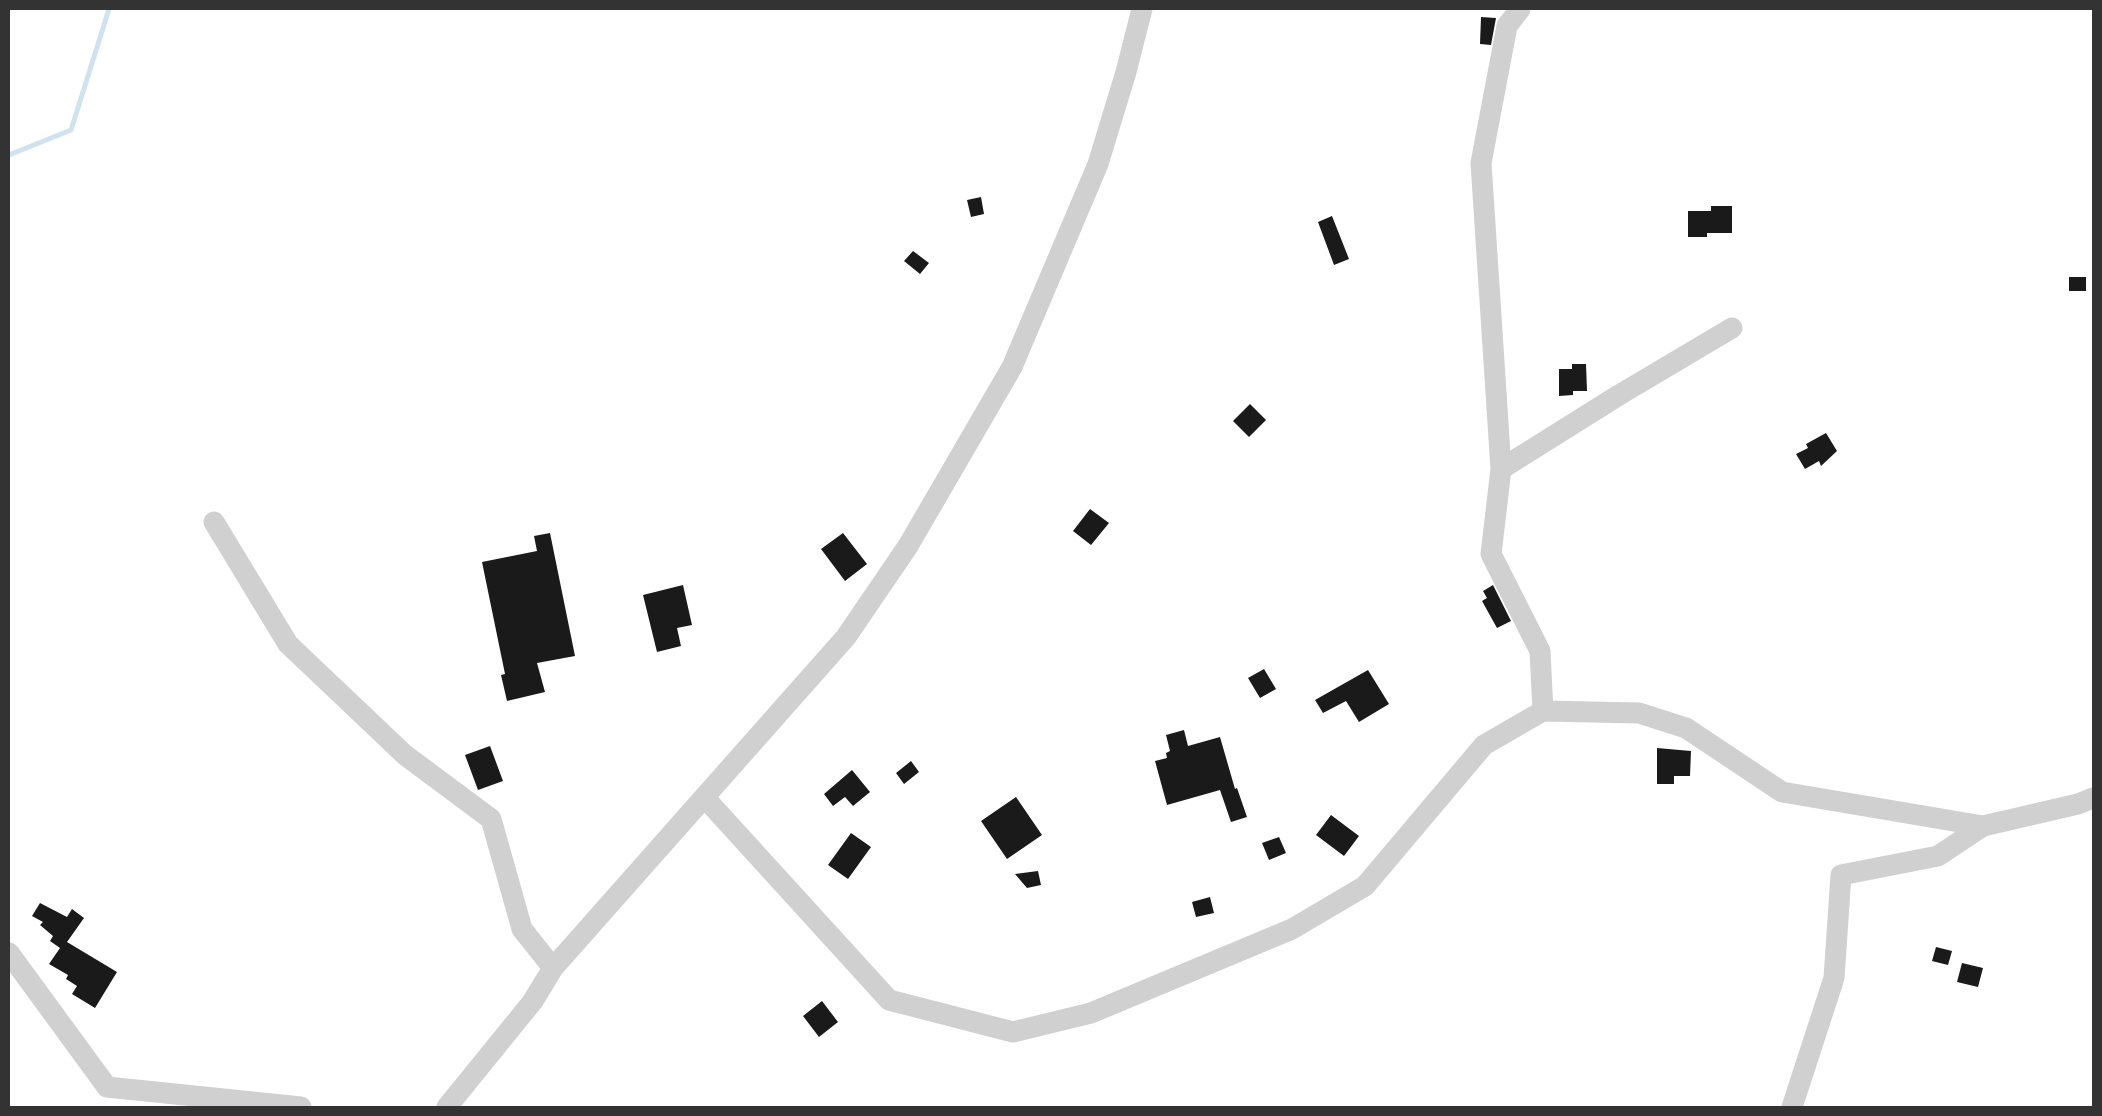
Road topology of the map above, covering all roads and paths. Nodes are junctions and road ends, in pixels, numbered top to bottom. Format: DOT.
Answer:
graph roads {
  1 [pos="1142,9"];
  2 [pos="1520,9"];
  3 [pos="1732,328"];
  4 [pos="1501,469"];
  5 [pos="214,522"];
  6 [pos="1543,711"];
  7 [pos="705,798"];
  8 [pos="2093,798"];
  9 [pos="1983,826"];
  10 [pos="9,953"];
  11 [pos="553,968"];
  12 [pos="301,1107"];
  13 [pos="447,1107"];
  14 [pos="1792,1107"];
  1 -- 7 [label="street"];
  2 -- 4 [label="street"];
  3 -- 4 [label="street"];
  4 -- 6 [label="street"];
  5 -- 11 [label="street"];
  6 -- 7 [label="street"];
  6 -- 9 [label="street"];
  7 -- 11 [label="street"];
  8 -- 9 [label="street"];
  9 -- 14 [label="street"];
  10 -- 12 [label="street"];
  11 -- 13 [label="street"];
}
